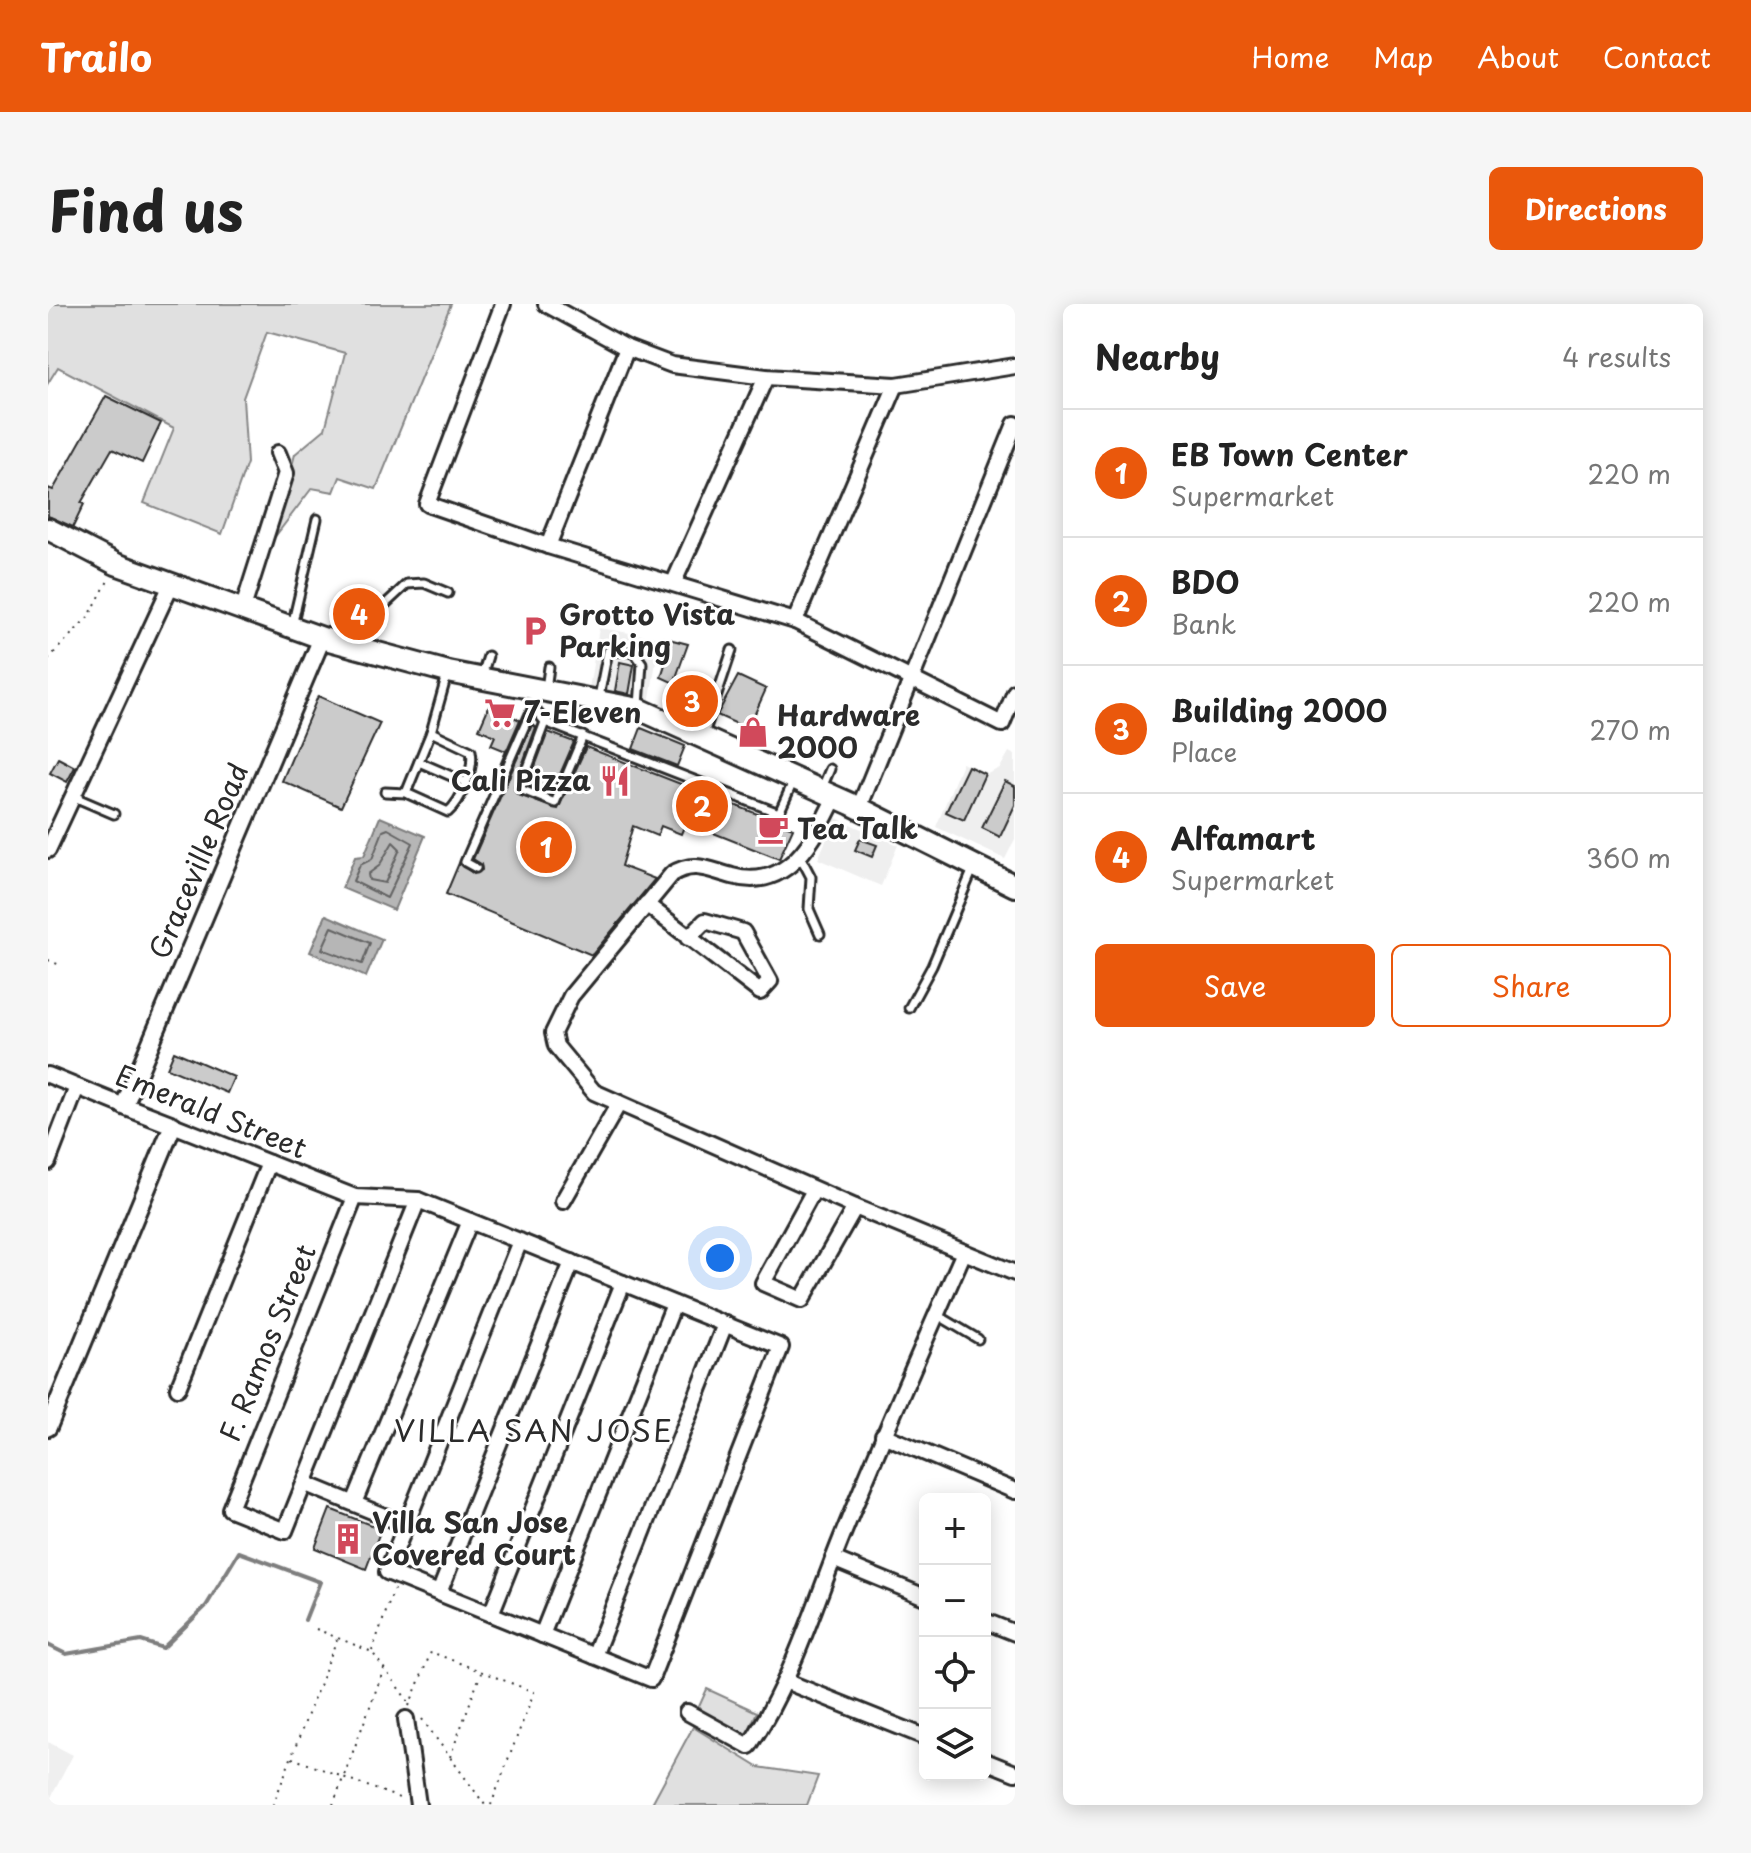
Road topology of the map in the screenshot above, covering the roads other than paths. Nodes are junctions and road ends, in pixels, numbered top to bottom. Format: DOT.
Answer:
graph roads {
  1 [pos="503,304"];
  2 [pos="546,304"];
  3 [pos="627,348"];
  4 [pos="1015,366"];
  5 [pos="766,377"];
  6 [pos="896,385"];
  7 [pos="1015,424"];
  8 [pos="278,453"];
  9 [pos="317,519"];
  10 [pos="48,529"];
  11 [pos="548,546"];
  12 [pos="674,582"];
  13 [pos="171,585"];
  14 [pos="448,593"];
  15 [pos="242,611"];
  16 [pos="795,621"];
  17 [pos="291,628"];
  18 [pos="322,638"];
  19 [pos="365,650"];
  20 [pos="732,650"];
  21 [pos="488,656"];
  22 [pos="549,667"];
  23 [pos="448,672"];
  24 [pos="487,678"];
  25 [pos="911,679"];
  26 [pos="1015,692"];
  27 [pos="538,697"];
  28 [pos="599,699"];
  29 [pos="639,709"];
  30 [pos="545,722"];
  31 [pos="431,732"];
  32 [pos="583,736"];
  33 [pos="703,736"];
  34 [pos="419,762"];
  35 [pos="830,769"];
  36 [pos="794,778"];
  37 [pos="465,782"];
  38 [pos="385,792"];
  39 [pos="406,793"];
  40 [pos="828,794"];
  41 [pos="72,796"];
  42 [pos="859,808"];
  43 [pos="114,814"];
  44 [pos="48,850"];
  45 [pos="801,858"];
  46 [pos="975,864"];
  47 [pos="476,868"];
  48 [pos="1015,886"];
  49 [pos="646,904"];
  50 [pos="820,934"];
  51 [pos="688,938"];
  52 [pos="909,1008"];
  53 [pos="48,1075"];
  54 [pos="77,1087"];
  55 [pos="619,1103"];
  56 [pos="124,1106"];
  57 [pos="173,1125"];
  58 [pos="48,1162"];
  59 [pos="269,1163"];
  60 [pos="814,1190"];
  61 [pos="355,1197"];
  62 [pos="418,1200"];
  63 [pos="563,1201"];
  64 [pos="855,1207"];
  65 [pos="470,1221"];
  66 [pos="520,1241"];
  67 [pos="964,1252"];
  68 [pos="572,1262"];
  69 [pos="1015,1273"];
  70 [pos="623,1283"];
  71 [pos="674,1304"];
  72 [pos="936,1314"];
  73 [pos="725,1324"];
  74 [pos="978,1339"];
  75 [pos="178,1388"];
  76 [pos="48,1427"];
  77 [pos="883,1435"];
  78 [pos="306,1484"];
  79 [pos="1015,1491"];
  80 [pos="354,1503"];
  81 [pos="406,1525"];
  82 [pos="833,1559"];
  83 [pos="439,1593"];
  84 [pos="919,1595"];
  85 [pos="491,1614"];
  86 [pos="991,1623"];
  87 [pos="1015,1633"];
  88 [pos="542,1635"];
  89 [pos="594,1656"];
  90 [pos="785,1681"];
  91 [pos="687,1712"];
  92 [pos="406,1719"];
  93 [pos="919,1735"];
  94 [pos="991,1763"];
  95 [pos="1015,1773"];
  96 [pos="418,1805"];
  1 -- 11 [label="street"];
  2 -- 3 [label="street"];
  3 -- 5 [label="street"];
  3 -- 11 [label="street"];
  4 -- 6 [label="street"];
  5 -- 6 [label="street"];
  5 -- 12 [label="street"];
  6 -- 16 [label="street"];
  7 -- 25 [label="street"];
  8 -- 15 [label="street"];
  9 -- 17 [label="lane"];
  10 -- 13 [label="main road"];
  11 -- 12 [label="street"];
  12 -- 16 [label="street"];
  13 -- 15 [label="main road"];
  13 -- 41 [label="street"];
  14 -- 19 [label="lane"];
  15 -- 17 [label="main road"];
  16 -- 25 [label="street"];
  17 -- 18 [label="main road"];
  18 -- 19 [label="main road"];
  18 -- 56 [label="street, Graceville Road"];
  19 -- 23 [label="main road"];
  20 -- 33 [label="lane"];
  21 -- 24 [label="lane"];
  22 -- 27 [label="lane"];
  23 -- 24 [label="main road"];
  23 -- 31 [label="lane"];
  24 -- 27 [label="main road"];
  25 -- 26 [label="street"];
  25 -- 42 [label="street"];
  27 -- 28 [label="main road"];
  27 -- 30 [label="lane"];
  27 -- 47 [label="lane"];
  28 -- 29 [label="main road"];
  28 -- 29 [label="lane"];
  29 -- 33 [label="main road"];
  30 -- 32 [label="lane"];
  30 -- 32 [label="lane"];
  31 -- 34 [label="lane"];
  31 -- 37 [label="lane"];
  32 -- 36 [label="lane"];
  33 -- 36 [label="main road"];
  34 -- 37 [label="lane"];
  34 -- 39 [label="lane"];
  35 -- 40 [label="lane"];
  36 -- 40 [label="main road"];
  37 -- 39 [label="lane"];
  38 -- 39 [label="lane"];
  40 -- 42 [label="main road"];
  40 -- 45 [label="street"];
  41 -- 43 [label="lane"];
  41 -- 44 [label="street"];
  42 -- 46 [label="main road"];
  45 -- 49 [label="street"];
  45 -- 50 [label="lane"];
  46 -- 48 [label="main road"];
  46 -- 52 [label="lane"];
  49 -- 51 [label="street"];
  49 -- 55 [label="street"];
  51 -- 51 [label="street"];
  53 -- 54 [label="street, Emerald Street"];
  54 -- 56 [label="street, Emerald Street"];
  54 -- 58 [label="street"];
  55 -- 60 [label="street"];
  55 -- 63 [label="street"];
  56 -- 57 [label="street, Emerald Street"];
  57 -- 59 [label="street, Emerald Street"];
  57 -- 76 [label="street"];
  59 -- 61 [label="street, Emerald Street"];
  59 -- 75 [label="street"];
  60 -- 64 [label="street"];
  60 -- 64 [label="street"];
  61 -- 62 [label="street, Emerald Street"];
  61 -- 78 [label="street, F. Ramos Street"];
  62 -- 65 [label="street, Emerald Street"];
  62 -- 78 [label="street"];
  64 -- 67 [label="street"];
  65 -- 66 [label="street, Emerald Street"];
  65 -- 80 [label="street"];
  66 -- 68 [label="street, Emerald Street"];
  66 -- 81 [label="street"];
  67 -- 69 [label="street"];
  67 -- 72 [label="street"];
  68 -- 70 [label="street, Emerald Street"];
  68 -- 83 [label="street"];
  70 -- 71 [label="street, Emerald Street"];
  70 -- 85 [label="street"];
  71 -- 73 [label="street, Emerald Street"];
  71 -- 88 [label="street"];
  72 -- 74 [label="lane"];
  72 -- 77 [label="street"];
  73 -- 89 [label="street"];
  73 -- 89 [label="street, Emerald Street"];
  77 -- 79 [label="street"];
  77 -- 82 [label="street"];
  78 -- 80 [label="street"];
  80 -- 81 [label="street"];
  81 -- 83 [label="street"];
  82 -- 84 [label="street"];
  82 -- 90 [label="street"];
  83 -- 85 [label="street"];
  85 -- 88 [label="street"];
  86 -- 87 [label="street"];
  88 -- 89 [label="street"];
  90 -- 91 [label="street"];
  90 -- 93 [label="street"];
  92 -- 96 [label="street"];
  94 -- 95 [label="street"];
}
